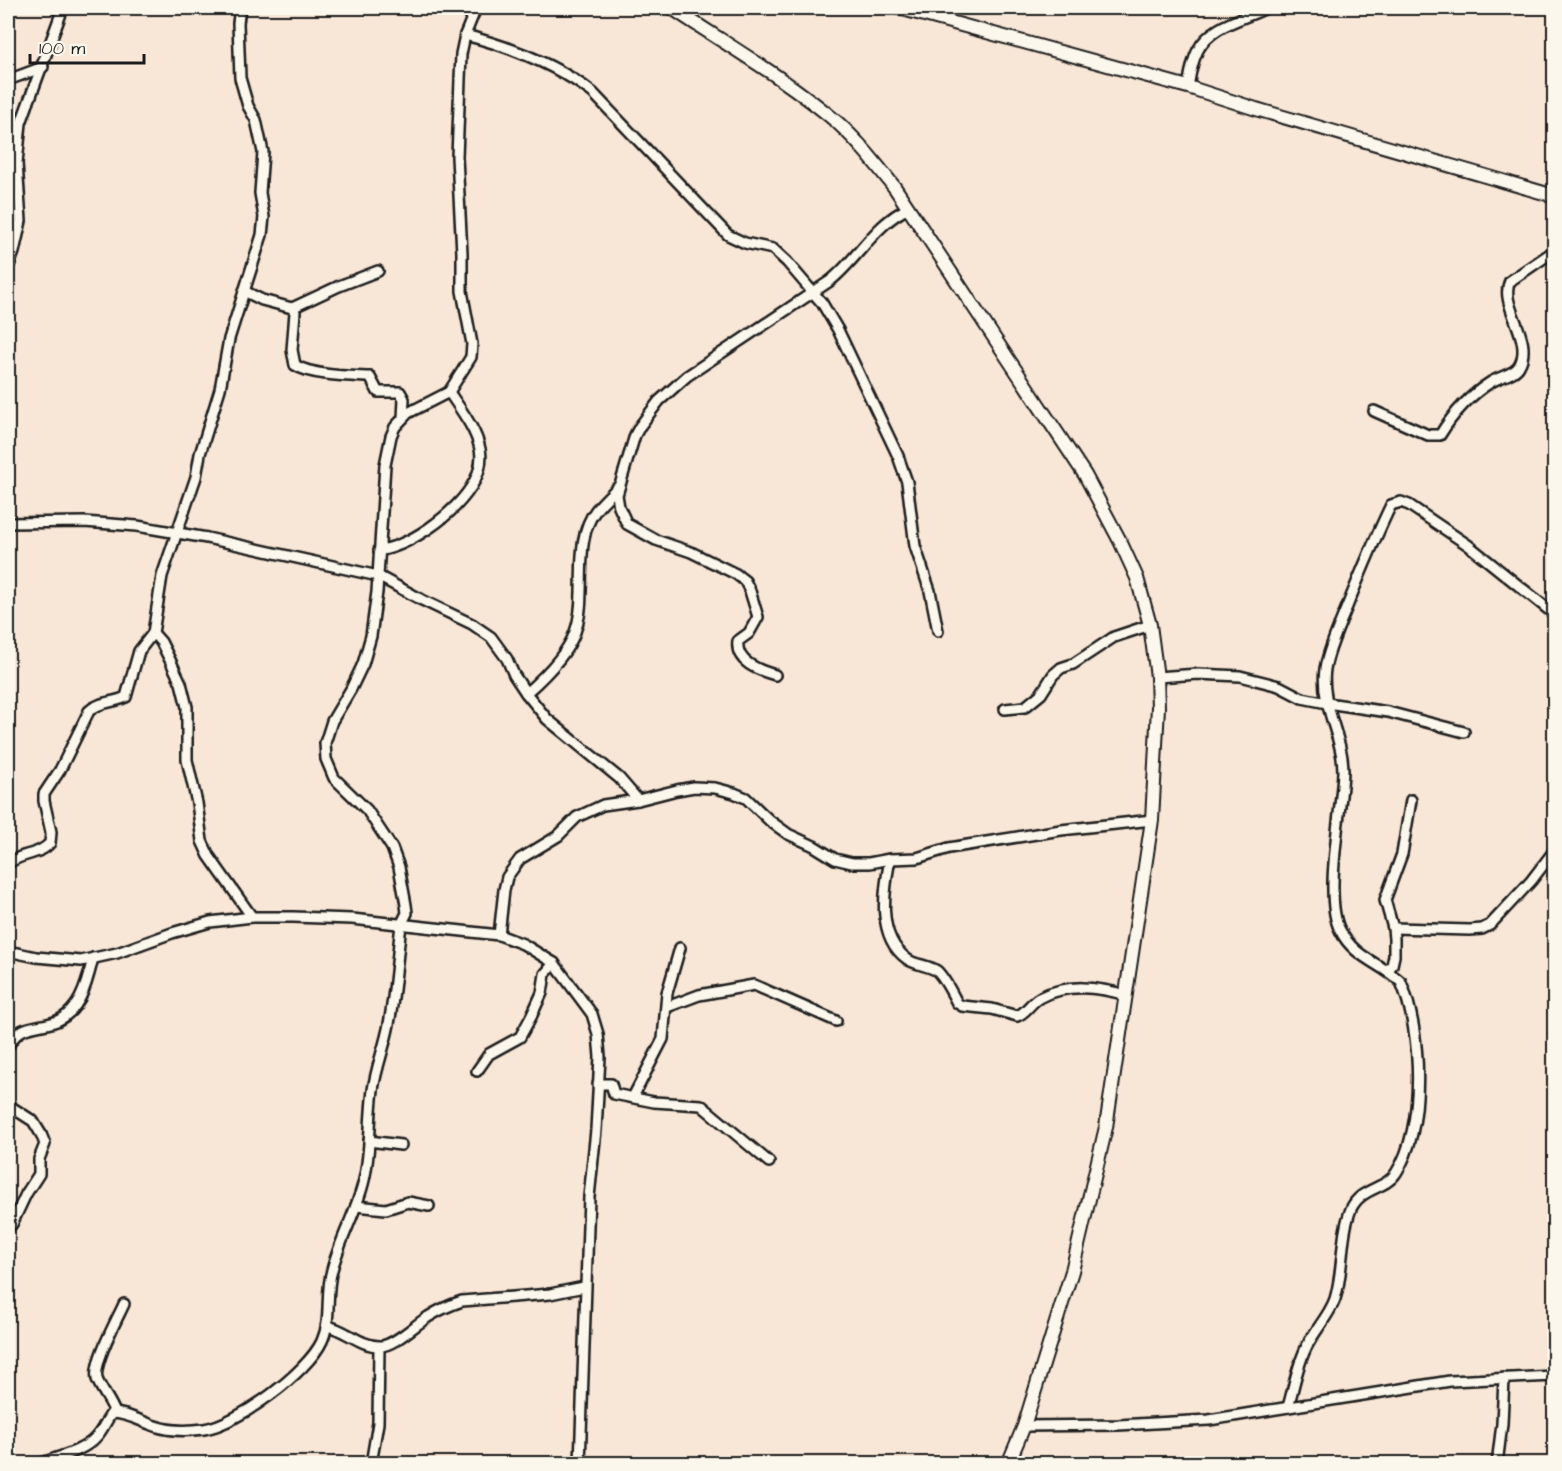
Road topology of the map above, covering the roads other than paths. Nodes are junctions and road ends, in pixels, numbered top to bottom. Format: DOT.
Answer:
graph roads {
  1 [pos="63,8"];
  2 [pos="240,8"];
  3 [pos="476,8"];
  4 [pos="672,8"];
  5 [pos="899,8"];
  6 [pos="1266,8"];
  7 [pos="465,35"];
  8 [pos="43,67"];
  9 [pos="8,80"];
  10 [pos="1188,87"];
  11 [pos="1554,196"];
  12 [pos="909,208"];
  13 [pos="1554,251"];
  14 [pos="8,268"];
  15 [pos="378,271"];
  16 [pos="244,291"];
  17 [pos="813,294"];
  18 [pos="292,308"];
  19 [pos="448,392"];
  20 [pos="1374,411"];
  21 [pos="403,418"];
  22 [pos="621,485"];
  23 [pos="8,523"];
  24 [pos="177,533"];
  25 [pos="379,551"];
  26 [pos="378,576"];
  27 [pos="1554,614"];
  28 [pos="1150,625"];
  29 [pos="938,631"];
  30 [pos="153,633"];
  31 [pos="775,675"];
  32 [pos="1158,676"];
  33 [pos="526,693"];
  34 [pos="1327,703"];
  35 [pos="1005,709"];
  36 [pos="1464,732"];
  37 [pos="638,800"];
  38 [pos="1411,800"];
  39 [pos="1152,820"];
  40 [pos="1554,850"];
  41 [pos="890,859"];
  42 [pos="8,864"];
  43 [pos="252,917"];
  44 [pos="401,925"];
  45 [pos="1393,928"];
  46 [pos="499,935"];
  47 [pos="680,948"];
  48 [pos="8,951"];
  49 [pos="93,958"];
  50 [pos="554,963"];
  51 [pos="1387,971"];
  52 [pos="1126,995"];
  53 [pos="667,1007"];
  54 [pos="836,1022"];
  55 [pos="8,1046"];
  56 [pos="477,1071"];
  57 [pos="598,1084"];
  58 [pos="633,1097"];
  59 [pos="8,1105"];
  60 [pos="369,1141"];
  61 [pos="401,1145"];
  62 [pos="769,1162"];
  63 [pos="356,1206"];
  64 [pos="429,1206"];
  65 [pos="8,1228"];
  66 [pos="584,1287"];
  67 [pos="124,1304"];
  68 [pos="327,1326"];
  69 [pos="379,1347"];
  70 [pos="1554,1376"];
  71 [pos="1504,1377"];
  72 [pos="1288,1407"];
  73 [pos="115,1413"];
  74 [pos="1024,1425"];
  75 [pos="39,1464"];
  76 [pos="371,1464"];
  77 [pos="580,1464"];
  78 [pos="1008,1464"];
  79 [pos="1497,1464"];
  1 -- 8 [label="street"];
  2 -- 16 [label="street"];
  3 -- 7 [label="street"];
  4 -- 12 [label="main road"];
  5 -- 10 [label="main road"];
  6 -- 10 [label="street"];
  7 -- 17 [label="street"];
  7 -- 19 [label="street"];
  8 -- 9 [label="street"];
  8 -- 14 [label="street"];
  10 -- 11 [label="main road"];
  12 -- 17 [label="street"];
  12 -- 28 [label="main road"];
  13 -- 20 [label="street"];
  15 -- 18 [label="street"];
  16 -- 18 [label="street"];
  16 -- 24 [label="street"];
  17 -- 22 [label="street"];
  17 -- 29 [label="street"];
  18 -- 21 [label="street"];
  19 -- 21 [label="street"];
  19 -- 25 [label="street"];
  21 -- 25 [label="street"];
  22 -- 31 [label="street"];
  22 -- 33 [label="street"];
  23 -- 24 [label="street"];
  24 -- 26 [label="street"];
  24 -- 30 [label="street"];
  25 -- 26 [label="street"];
  26 -- 33 [label="street"];
  26 -- 44 [label="street"];
  27 -- 34 [label="street"];
  28 -- 32 [label="main road"];
  28 -- 35 [label="street"];
  30 -- 42 [label="street"];
  30 -- 43 [label="street"];
  32 -- 34 [label="street"];
  32 -- 39 [label="main road"];
  33 -- 37 [label="street"];
  34 -- 36 [label="street"];
  34 -- 51 [label="street"];
  37 -- 41 [label="street"];
  37 -- 46 [label="street"];
  38 -- 45 [label="street"];
  39 -- 41 [label="street"];
  39 -- 52 [label="main road"];
  40 -- 45 [label="street"];
  41 -- 52 [label="street"];
  43 -- 44 [label="street"];
  43 -- 49 [label="street"];
  44 -- 46 [label="street"];
  44 -- 60 [label="street"];
  45 -- 51 [label="street"];
  46 -- 50 [label="street"];
  47 -- 53 [label="street"];
  48 -- 49 [label="street"];
  49 -- 55 [label="street"];
  50 -- 56 [label="street"];
  50 -- 57 [label="street"];
  51 -- 72 [label="street"];
  52 -- 74 [label="main road"];
  53 -- 54 [label="street"];
  53 -- 58 [label="street"];
  57 -- 58 [label="street"];
  57 -- 66 [label="street"];
  58 -- 62 [label="street"];
  59 -- 65 [label="street"];
  60 -- 61 [label="street"];
  60 -- 63 [label="street"];
  63 -- 64 [label="street"];
  63 -- 68 [label="street"];
  66 -- 69 [label="street"];
  66 -- 77 [label="street"];
  67 -- 73 [label="street"];
  68 -- 69 [label="street"];
  68 -- 73 [label="street"];
  69 -- 76 [label="street"];
  70 -- 71 [label="street"];
  71 -- 72 [label="street"];
  71 -- 79 [label="street"];
  72 -- 74 [label="street"];
  73 -- 75 [label="street"];
  74 -- 78 [label="main road"];
}
